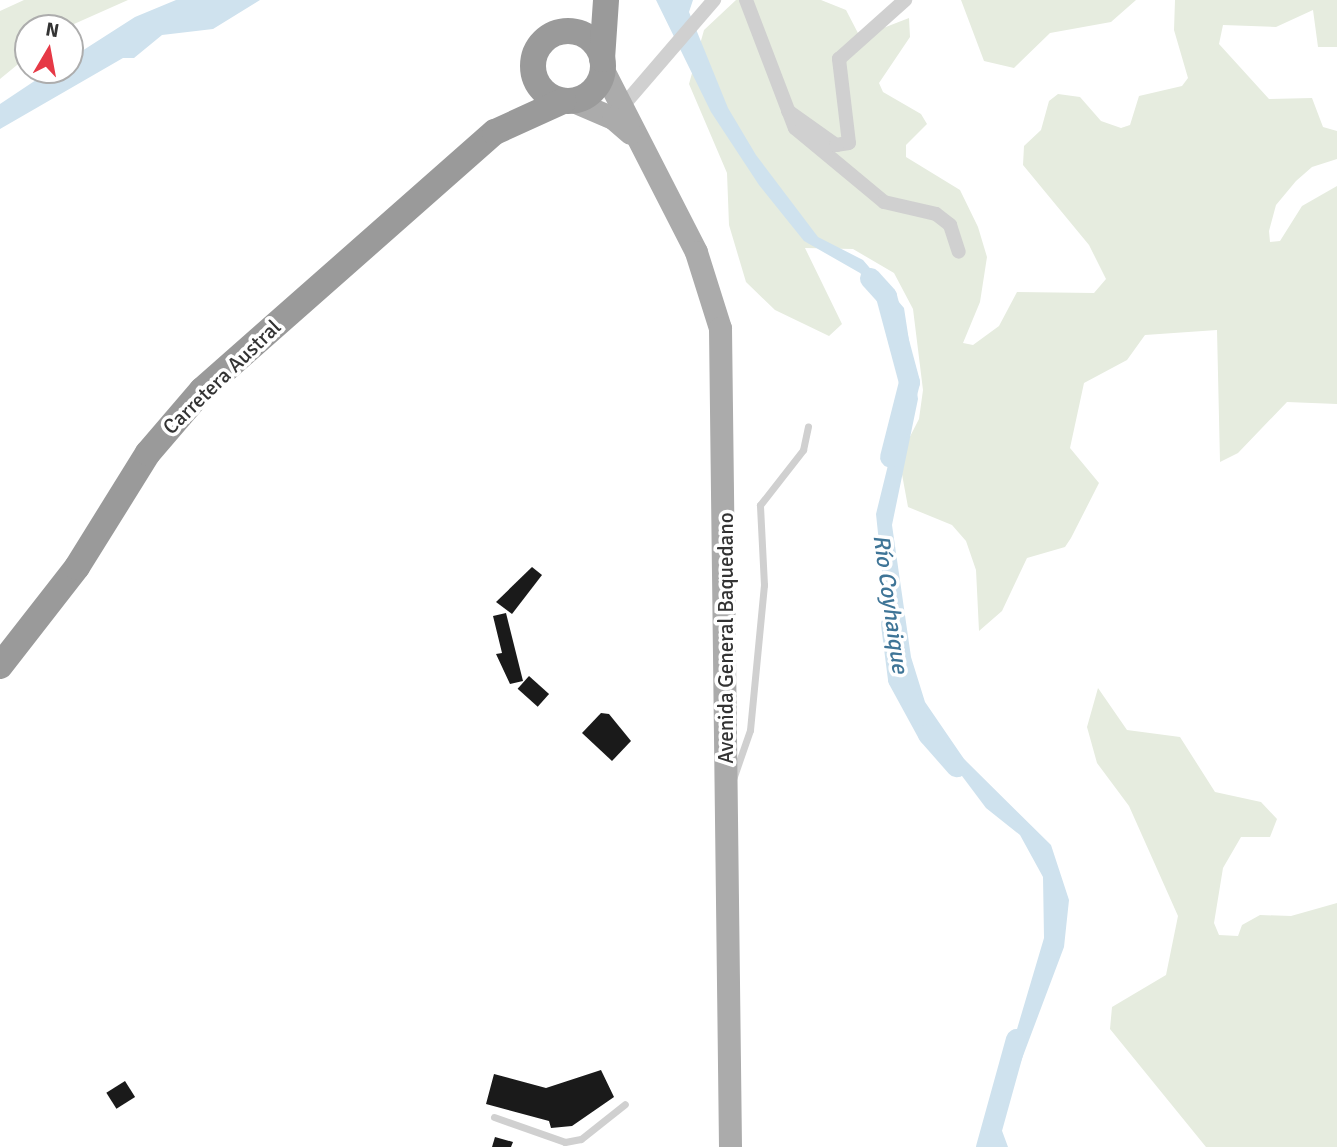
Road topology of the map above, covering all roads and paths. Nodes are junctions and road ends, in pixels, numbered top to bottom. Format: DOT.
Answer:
graph roads {
  1 [pos="596,0"];
  2 [pos="606,0"];
  3 [pos="714,0"];
  4 [pos="746,0"];
  5 [pos="905,0"];
  6 [pos="559,32"];
  7 [pos="533,63"];
  8 [pos="603,64"];
  9 [pos="568,101"];
  10 [pos="621,108"];
  11 [pos="788,110"];
  12 [pos="495,132"];
  13 [pos="641,146"];
  14 [pos="959,252"];
  15 [pos="808,428"];
  16 [pos="0,666"];
  17 [pos="727,788"];
  18 [pos="625,1104"];
  19 [pos="494,1117"];
  20 [pos="581,1143"];
  21 [pos="730,1147"];
  1 -- 6 [label="highway"];
  2 -- 8 [label="highway"];
  3 -- 10 [label="street"];
  4 -- 11 [label="street"];
  5 -- 11 [label="street"];
  6 -- 7 [label="highway"];
  6 -- 8 [label="highway"];
  7 -- 9 [label="highway"];
  7 -- 12 [label="highway, Carretera Austral"];
  8 -- 9 [label="highway"];
  8 -- 10 [label="main road, Avenida General Baquedano"];
  9 -- 12 [label="highway, Carretera Austral"];
  9 -- 13 [label="main road, Avenida General Baquedano"];
  10 -- 13 [label="main road, Avenida General Baquedano"];
  11 -- 14 [label="street"];
  12 -- 16 [label="highway, Carretera Austral"];
  13 -- 17 [label="main road, Avenida General Baquedano"];
  15 -- 17 [label="lane"];
  17 -- 21 [label="main road, Avenida General Baquedano"];
  18 -- 20 [label="lane"];
  19 -- 20 [label="lane"];
}
